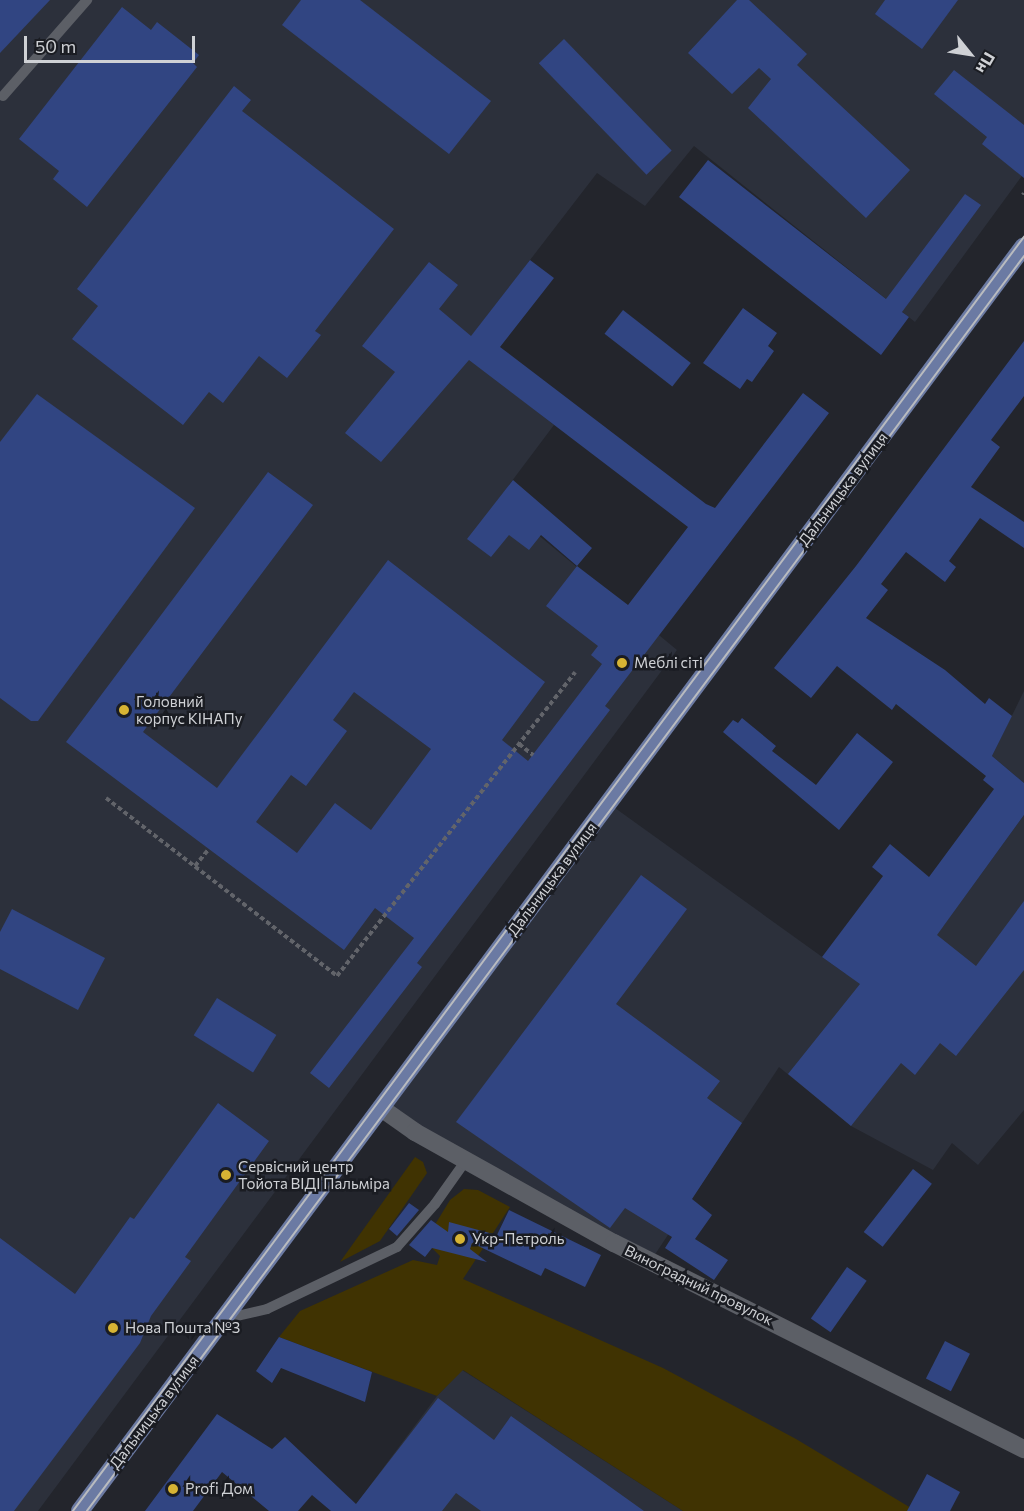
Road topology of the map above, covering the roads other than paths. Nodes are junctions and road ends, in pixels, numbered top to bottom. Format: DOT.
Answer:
graph roads {
  1 [pos="87,0"];
  2 [pos="3,96"];
  3 [pos="1024,246"];
  4 [pos="381,1108"];
  5 [pos="467,1159"];
  6 [pos="224,1319"];
  7 [pos="1024,1449"];
  8 [pos="80,1511"];
  1 -- 2 [label="lane"];
  3 -- 4 [label="main road, Дальницька вулиця"];
  4 -- 5 [label="street, Виноградний провулок"];
  4 -- 6 [label="main road, Дальницька вулиця"];
  5 -- 6 [label="lane"];
  5 -- 7 [label="street, Виноградний провулок"];
  6 -- 8 [label="main road, Дальницька вулиця"];
}
